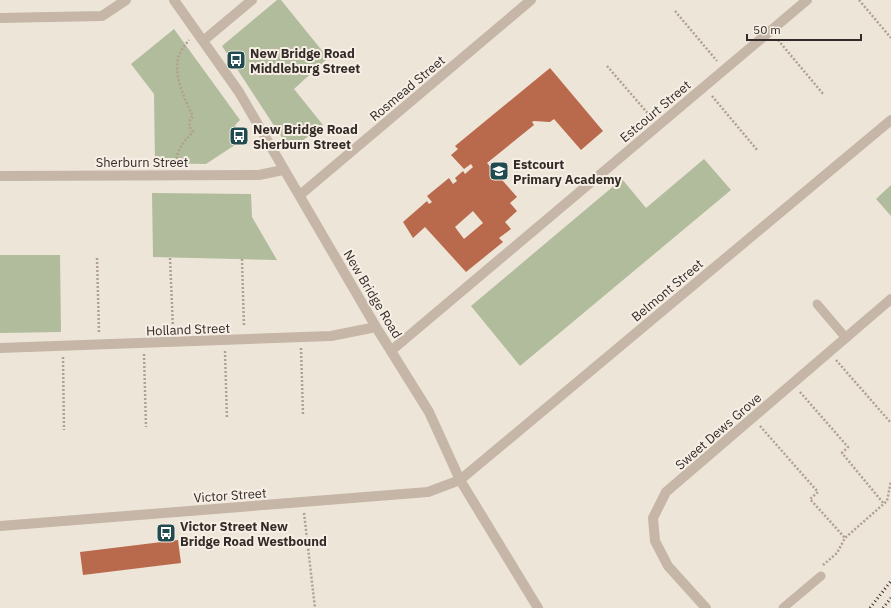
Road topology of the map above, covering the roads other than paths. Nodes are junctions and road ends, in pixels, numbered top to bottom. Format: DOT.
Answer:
graph roads {
  1 [pos="126,0"];
  2 [pos="174,0"];
  3 [pos="252,0"];
  4 [pos="531,0"];
  5 [pos="807,0"];
  6 [pos="0,18"];
  7 [pos="203,41"];
  8 [pos="891,120"];
  9 [pos="283,170"];
  10 [pos="0,176"];
  11 [pos="300,195"];
  12 [pos="891,299"];
  13 [pos="817,304"];
  14 [pos="376,327"];
  15 [pos="846,338"];
  16 [pos="0,348"];
  17 [pos="392,350"];
  18 [pos="460,480"];
  19 [pos="0,526"];
  20 [pos="821,576"];
  21 [pos="538,608"];
  22 [pos="706,608"];
  23 [pos="783,608"];
  1 -- 6 [label="street"];
  2 -- 7 [label="street, New Bridge Road"];
  3 -- 7 [label="street"];
  4 -- 11 [label="street, Rosmead Street"];
  5 -- 17 [label="street, Estcourt Street"];
  7 -- 9 [label="street, New Bridge Road"];
  8 -- 18 [label="street, Belmont Street"];
  9 -- 10 [label="street, Sherburn Street"];
  9 -- 11 [label="street, New Bridge Road"];
  11 -- 14 [label="street, New Bridge Road"];
  12 -- 15 [label="street, Sweet Dews Grove"];
  13 -- 15 [label="lane"];
  14 -- 16 [label="street, Holland Street"];
  14 -- 17 [label="street, New Bridge Road"];
  15 -- 22 [label="street, Sweet Dews Grove"];
  17 -- 18 [label="street, New Bridge Road"];
  18 -- 19 [label="street, Victor Street"];
  18 -- 21 [label="street, New Bridge Road"];
  20 -- 23 [label="lane"];
}
